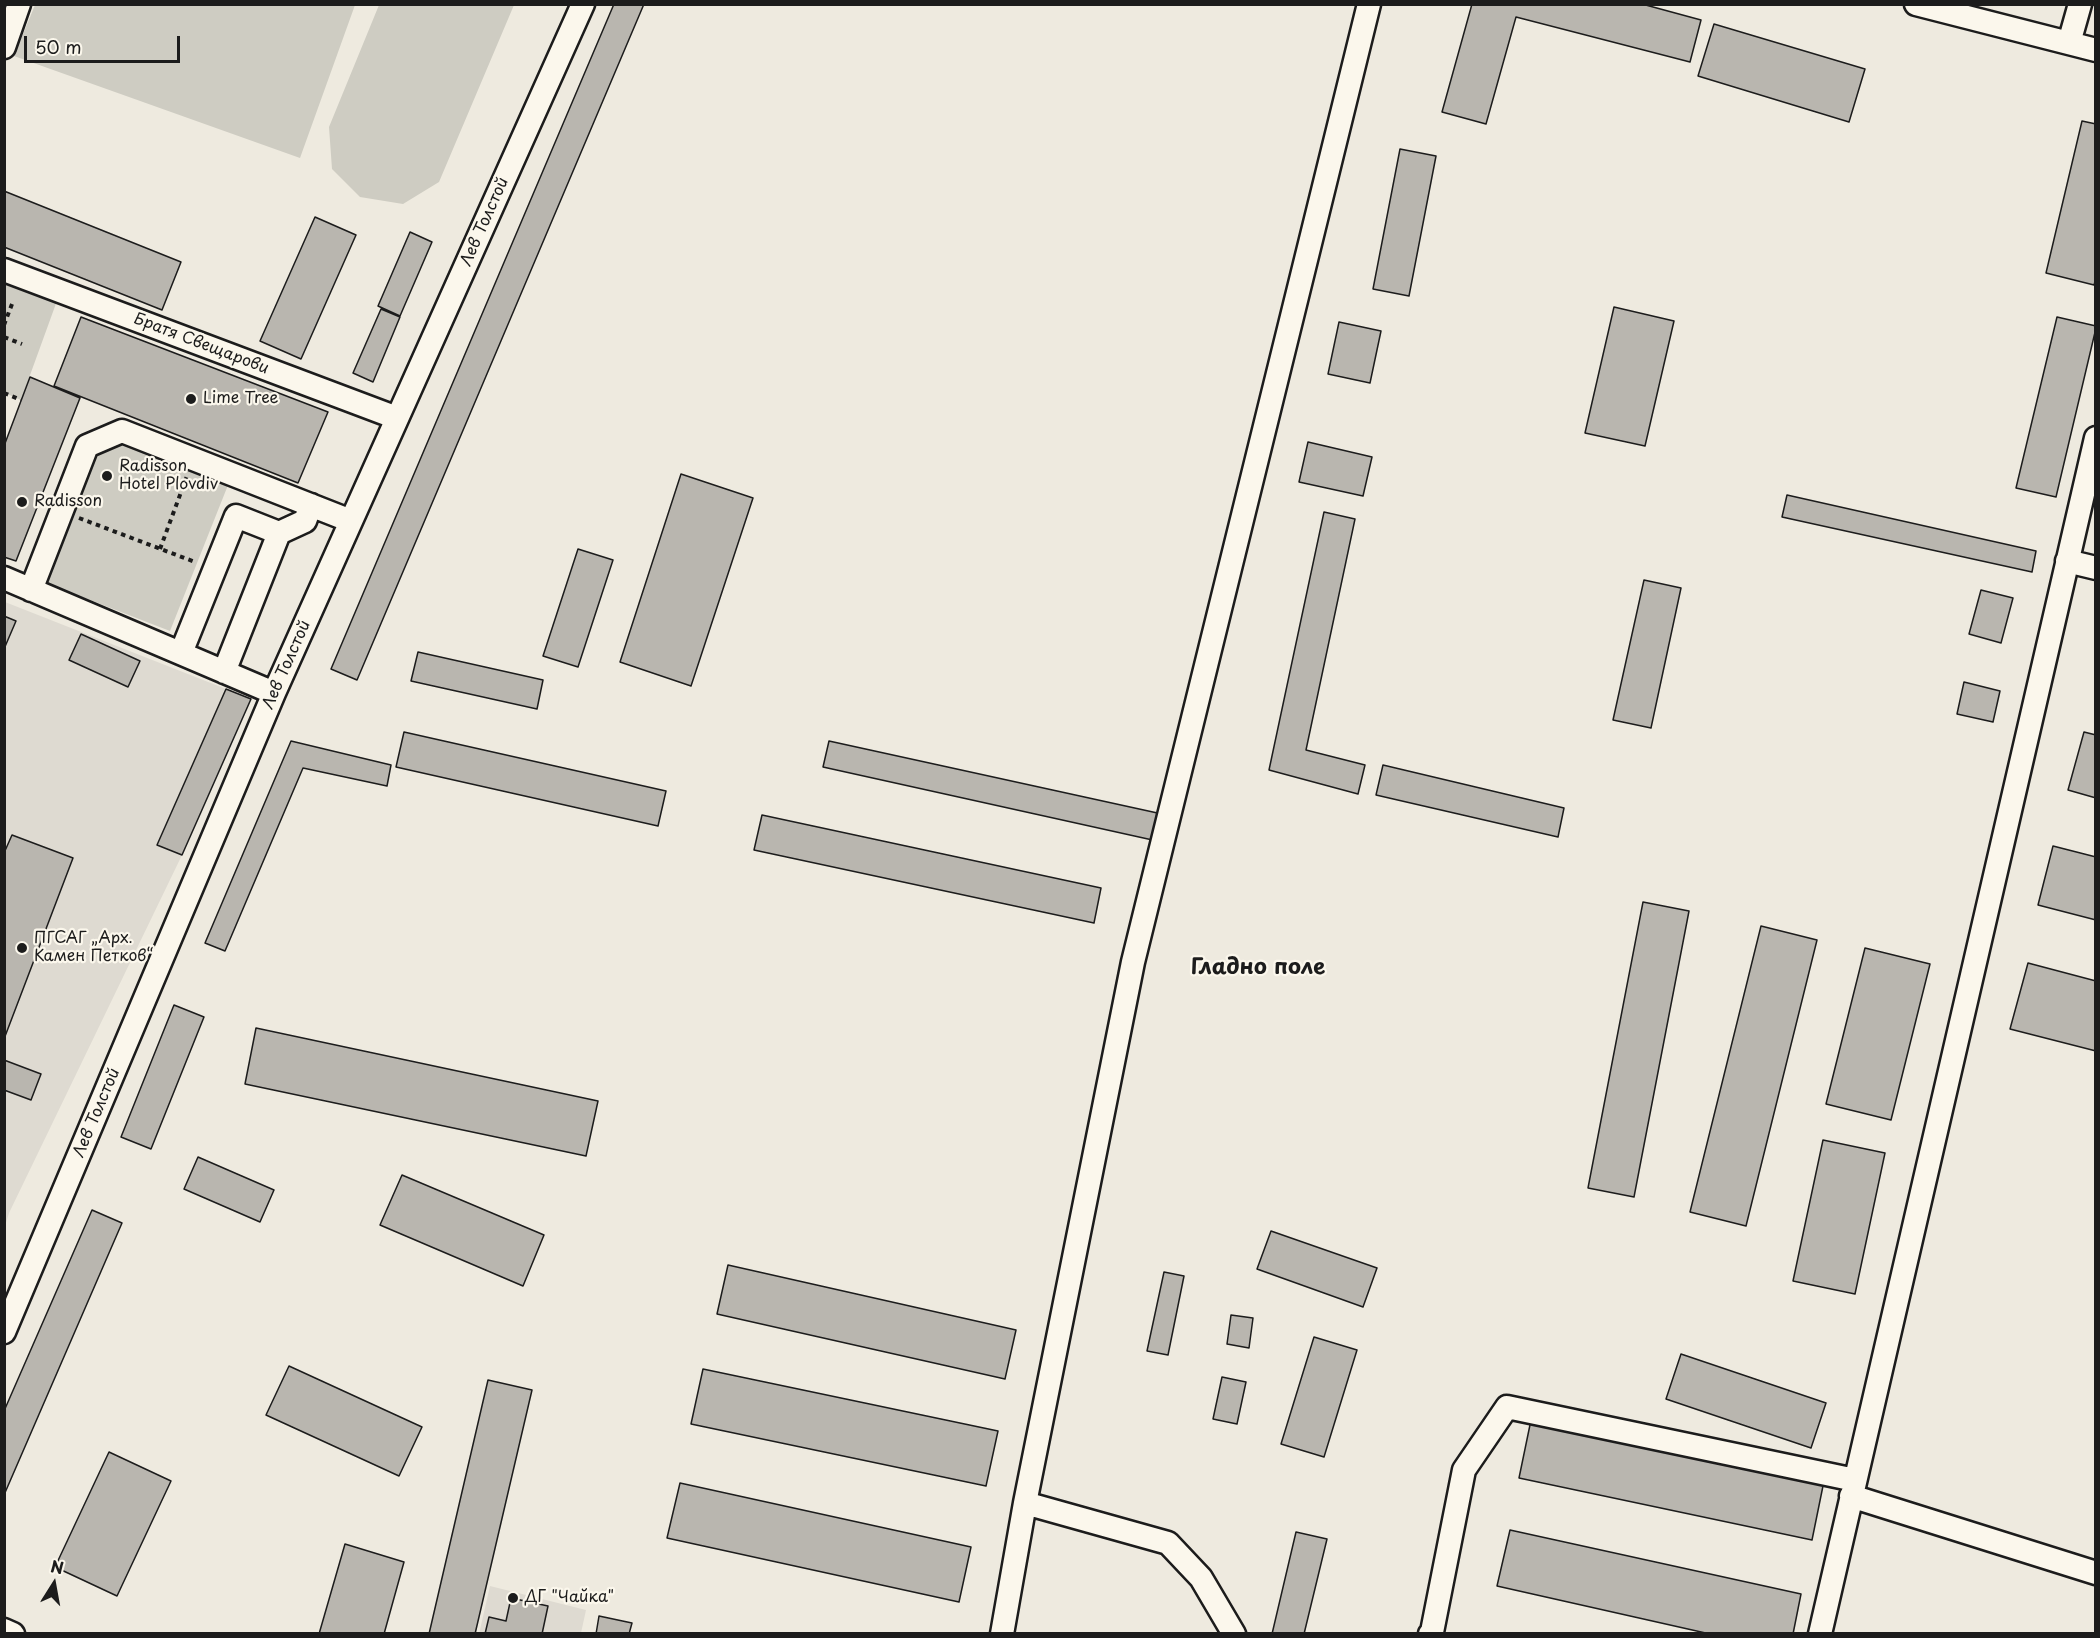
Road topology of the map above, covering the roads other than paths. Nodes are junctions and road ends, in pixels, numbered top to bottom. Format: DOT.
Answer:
graph roads {
  1 [pos="19,4"];
  2 [pos="583,4"];
  3 [pos="1369,4"];
  4 [pos="1916,4"];
  5 [pos="2080,4"];
  6 [pos="2069,43"];
  7 [pos="4,47"];
  8 [pos="2096,50"];
  9 [pos="4,270"];
  10 [pos="397,418"];
  11 [pos="2096,438"];
  12 [pos="311,505"];
  13 [pos="351,521"];
  14 [pos="279,533"];
  15 [pos="2067,561"];
  16 [pos="2096,568"];
  17 [pos="4,578"];
  18 [pos="31,590"];
  19 [pos="181,653"];
  20 [pos="224,672"];
  21 [pos="274,693"];
  22 [pos="4,1332"];
  23 [pos="1853,1488"];
  24 [pos="1025,1503"];
  25 [pos="2096,1573"];
  26 [pos="4,1630"];
  27 [pos="13,1634"];
  28 [pos="1002,1634"];
  29 [pos="1234,1634"];
  30 [pos="1430,1634"];
  31 [pos="1820,1634"];
  1 -- 7 [label="street"];
  2 -- 10 [label="street, Лев Толстой"];
  3 -- 24 [label="street"];
  4 -- 6 [label="street"];
  5 -- 6 [label="street"];
  6 -- 8 [label="street"];
  9 -- 10 [label="street, Братя Свещарови"];
  10 -- 13 [label="street, Лев Толстой"];
  11 -- 15 [label="street"];
  12 -- 13 [label="street"];
  12 -- 14 [label="street"];
  12 -- 18 [label="street"];
  13 -- 21 [label="street, Лев Толстой"];
  14 -- 19 [label="street"];
  14 -- 20 [label="street"];
  15 -- 16 [label="street"];
  15 -- 23 [label="street"];
  17 -- 18 [label="street"];
  18 -- 19 [label="street"];
  19 -- 20 [label="street"];
  20 -- 21 [label="street"];
  21 -- 22 [label="street, Лев Толстой"];
  23 -- 25 [label="street"];
  23 -- 30 [label="street"];
  23 -- 31 [label="street"];
  24 -- 28 [label="street"];
  24 -- 29 [label="street"];
  26 -- 27 [label="street"];
}
